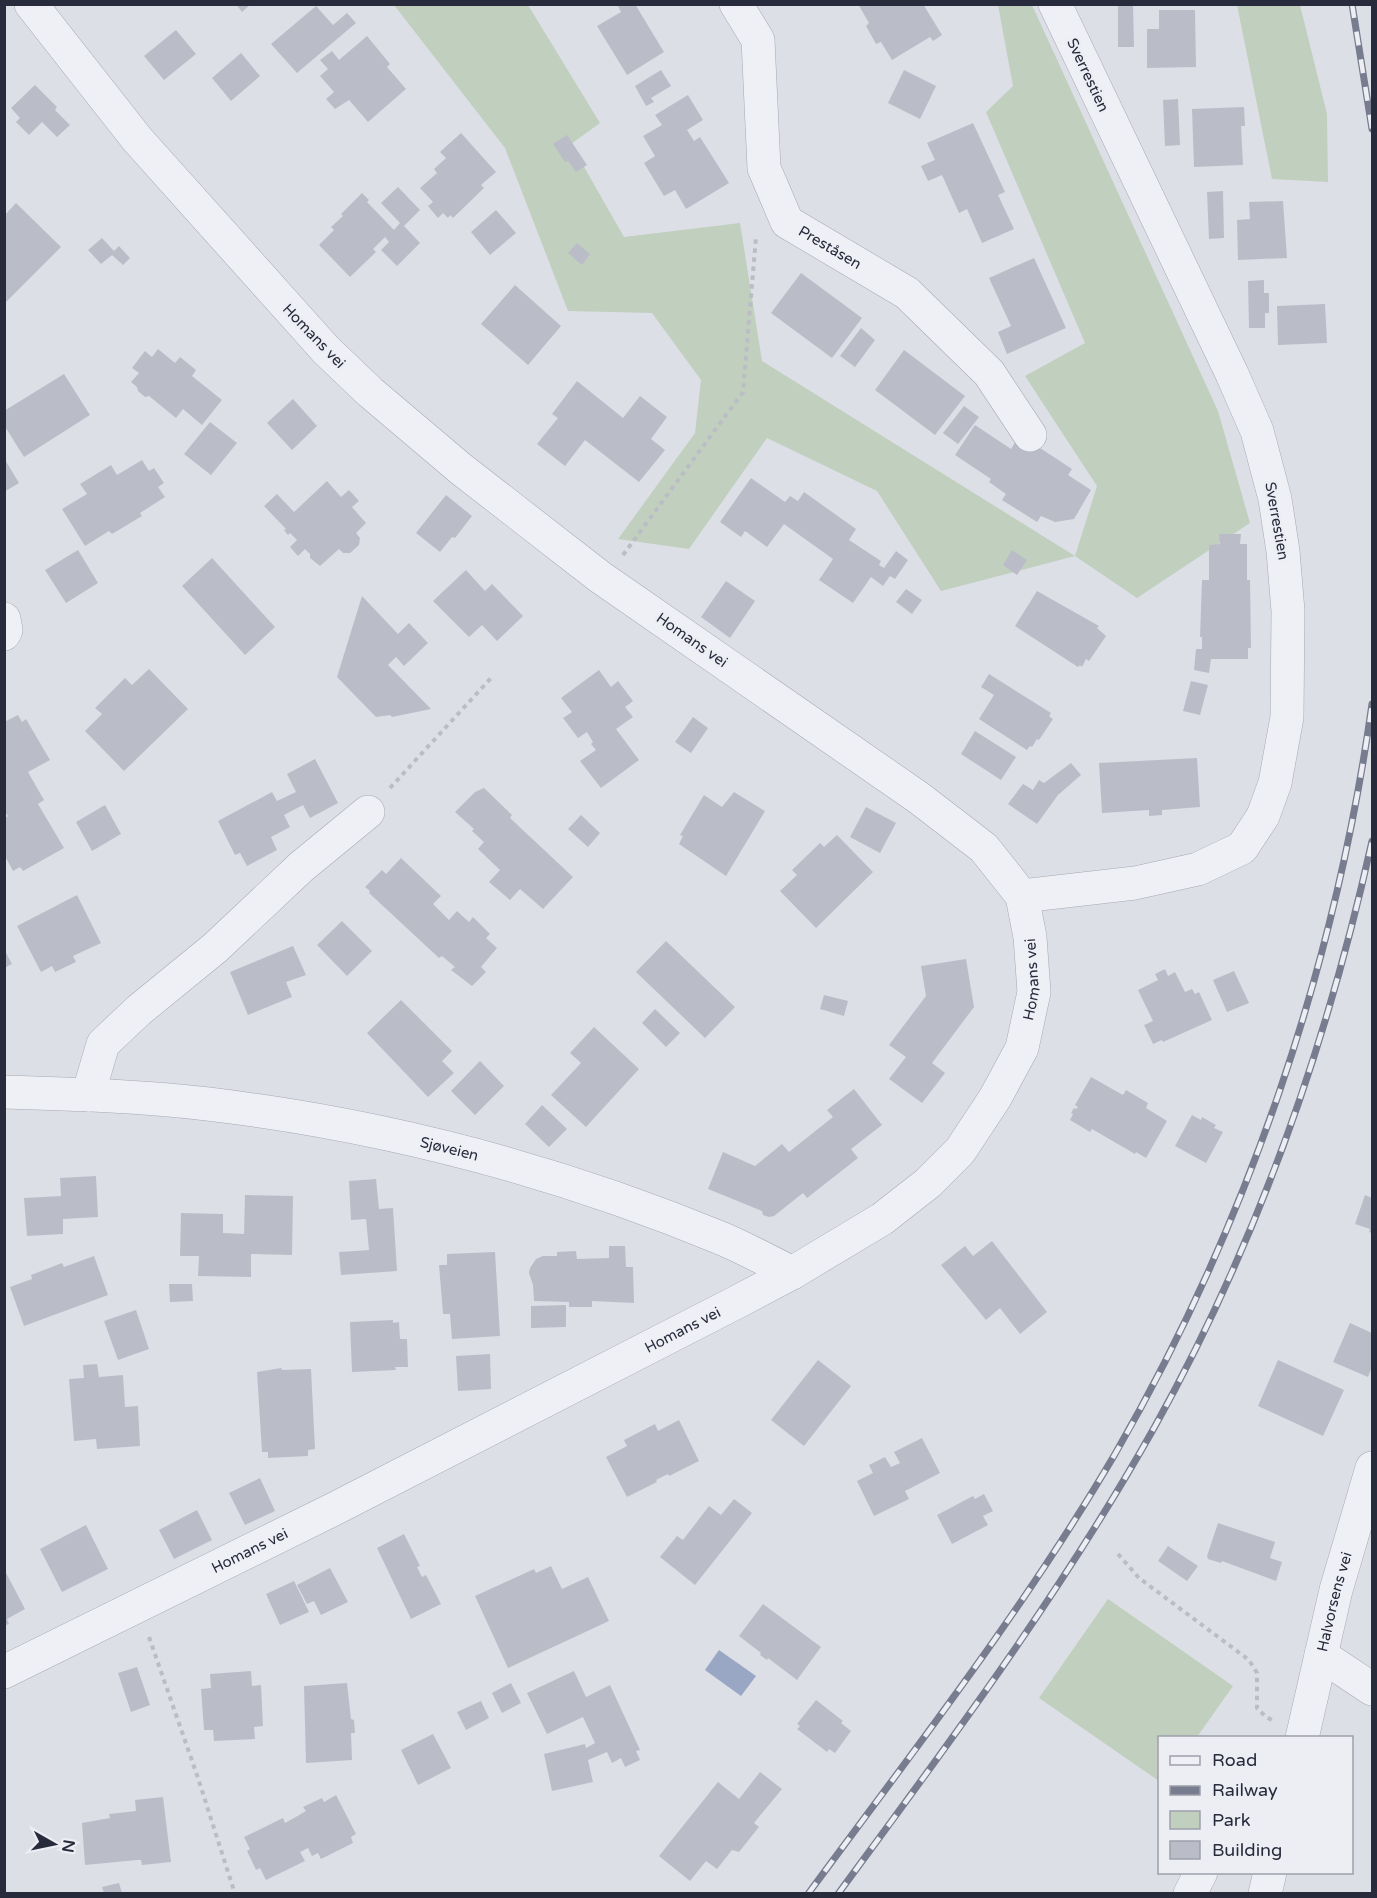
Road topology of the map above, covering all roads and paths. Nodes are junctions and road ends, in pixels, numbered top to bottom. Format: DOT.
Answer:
graph roads {
  1 [pos="31,4"];
  2 [pos="736,4"];
  3 [pos="1055,4"];
  4 [pos="757,229"];
  5 [pos="1030,435"];
  6 [pos="619,561"];
  7 [pos="4,619"];
  8 [pos="4,634"];
  9 [pos="491,678"];
  10 [pos="368,812"];
  11 [pos="1022,896"];
  12 [pos="4,1092"];
  13 [pos="88,1095"];
  14 [pos="792,1273"];
  15 [pos="1372,1468"];
  16 [pos="1118,1554"];
  17 [pos="138,1606"];
  18 [pos="1321,1655"];
  19 [pos="4,1672"];
  20 [pos="1372,1689"];
  21 [pos="1304,1733"];
  22 [pos="1200,1874"];
  23 [pos="1270,1874"];
  24 [pos="235,1893"];
  25 [pos="1190,1893"];
  26 [pos="1265,1893"];
  1 -- 11 [label="street, Homans vei"];
  2 -- 5 [label="street, Preståsen"];
  3 -- 11 [label="street, Sverrestien"];
  4 -- 6 [label="path"];
  7 -- 8 [label="street"];
  9 -- 10 [label="path"];
  10 -- 13 [label="street"];
  11 -- 14 [label="street, Homans vei"];
  12 -- 13 [label="street, Sjøveien"];
  13 -- 14 [label="street, Sjøveien"];
  14 -- 17 [label="street, Homans vei"];
  15 -- 18 [label="street, Halvorsens vei"];
  16 -- 21 [label="path"];
  17 -- 19 [label="street, Homans vei"];
  17 -- 24 [label="path"];
  18 -- 20 [label="street"];
  18 -- 21 [label="street, Halvorsens vei"];
  22 -- 25 [label="street"];
  23 -- 26 [label="street"];
}
